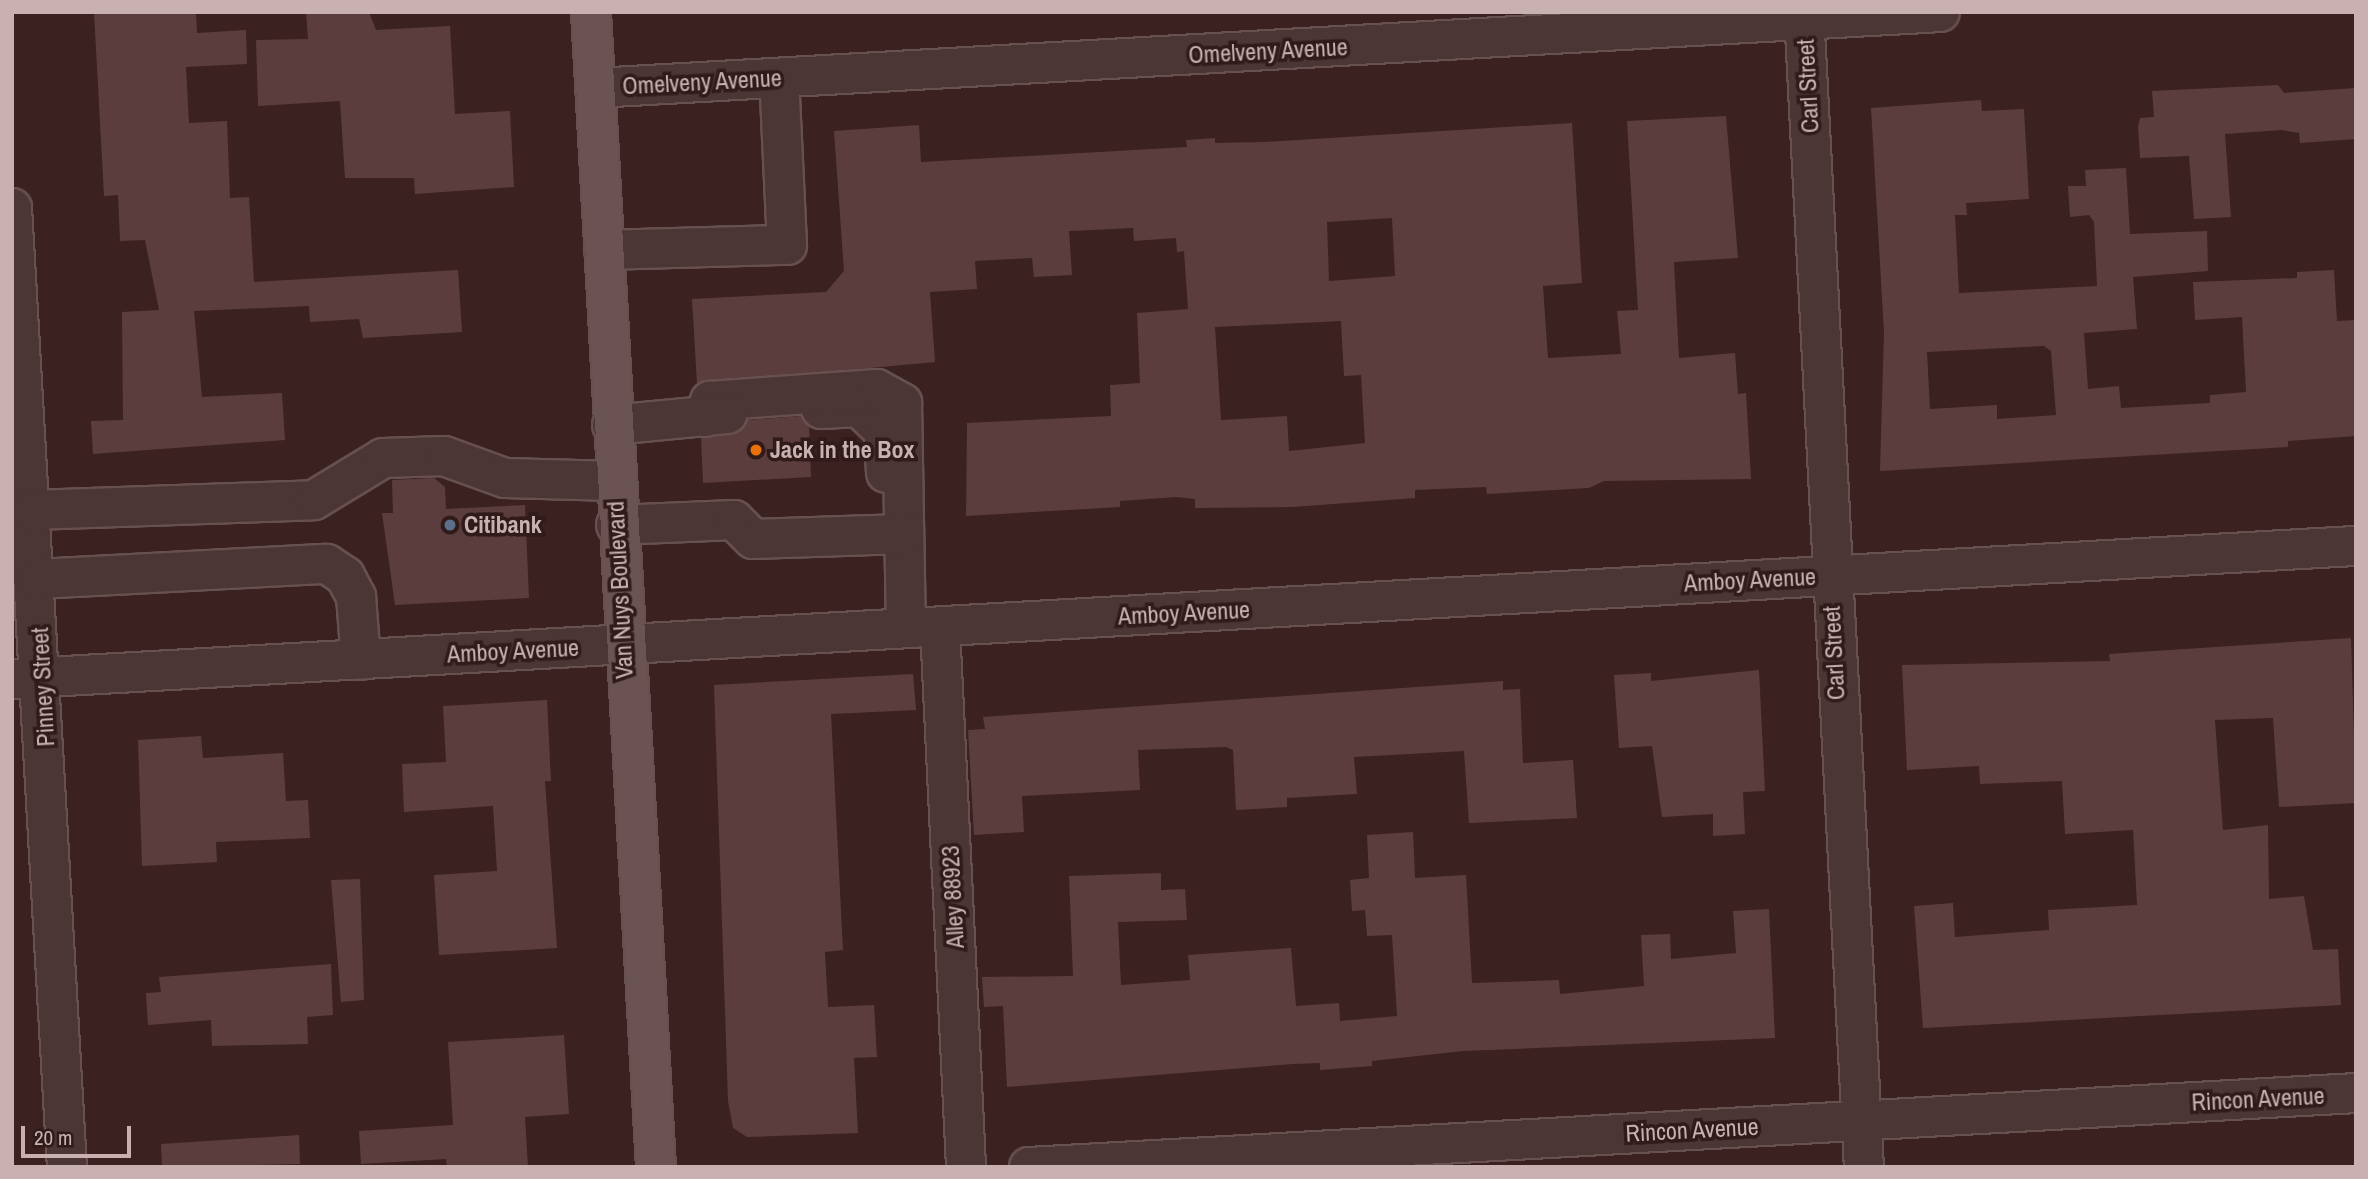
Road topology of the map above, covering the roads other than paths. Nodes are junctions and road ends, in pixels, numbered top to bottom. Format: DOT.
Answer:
graph roads {
  1 [pos="590,12"];
  2 [pos="1940,12"];
  3 [pos="1804,16"];
  4 [pos="779,78"];
  5 [pos="595,88"];
  6 [pos="12,208"];
  7 [pos="604,250"];
  8 [pos="769,411"];
  9 [pos="612,425"];
  10 [pos="615,481"];
  11 [pos="905,491"];
  12 [pos="32,510"];
  13 [pos="616,525"];
  14 [pos="904,534"];
  15 [pos="2356,546"];
  16 [pos="1830,576"];
  17 [pos="37,579"];
  18 [pos="923,628"];
  19 [pos="622,645"];
  20 [pos="361,660"];
  21 [pos="28,679"];
  22 [pos="2356,1093"];
  23 [pos="1860,1120"];
  24 [pos="67,1167"];
  25 [pos="656,1167"];
  26 [pos="966,1167"];
  27 [pos="1029,1167"];
  28 [pos="1864,1167"];
  1 -- 5 [label="main road, Van Nuys Boulevard"];
  2 -- 3 [label="street, Omelveny Avenue"];
  3 -- 4 [label="street, Omelveny Avenue"];
  3 -- 16 [label="street, Carl Street"];
  4 -- 5 [label="street, Omelveny Avenue"];
  4 -- 7 [label="street"];
  5 -- 7 [label="main road, Van Nuys Boulevard"];
  6 -- 12 [label="street, Pinney Street"];
  7 -- 9 [label="main road, Van Nuys Boulevard"];
  8 -- 11 [label="street"];
  9 -- 10 [label="main road, Van Nuys Boulevard"];
  9 -- 11 [label="street, Alley 88923"];
  10 -- 12 [label="street"];
  10 -- 13 [label="main road, Van Nuys Boulevard"];
  11 -- 14 [label="street, Alley 88923"];
  12 -- 17 [label="street, Pinney Street"];
  13 -- 14 [label="street"];
  13 -- 19 [label="main road, Van Nuys Boulevard"];
  14 -- 18 [label="street, Alley 88923"];
  15 -- 16 [label="street, Amboy Avenue"];
  16 -- 18 [label="street, Amboy Avenue"];
  16 -- 23 [label="street, Carl Street"];
  17 -- 20 [label="street"];
  17 -- 21 [label="street, Pinney Street"];
  18 -- 19 [label="street, Amboy Avenue"];
  18 -- 26 [label="street, Alley 88923"];
  19 -- 20 [label="street, Amboy Avenue"];
  19 -- 25 [label="main road, Van Nuys Boulevard"];
  20 -- 21 [label="street, Amboy Avenue"];
  21 -- 24 [label="street, Pinney Street"];
  22 -- 23 [label="street, Rincon Avenue"];
  23 -- 27 [label="street, Rincon Avenue"];
  23 -- 28 [label="street, Carl Street"];
}
